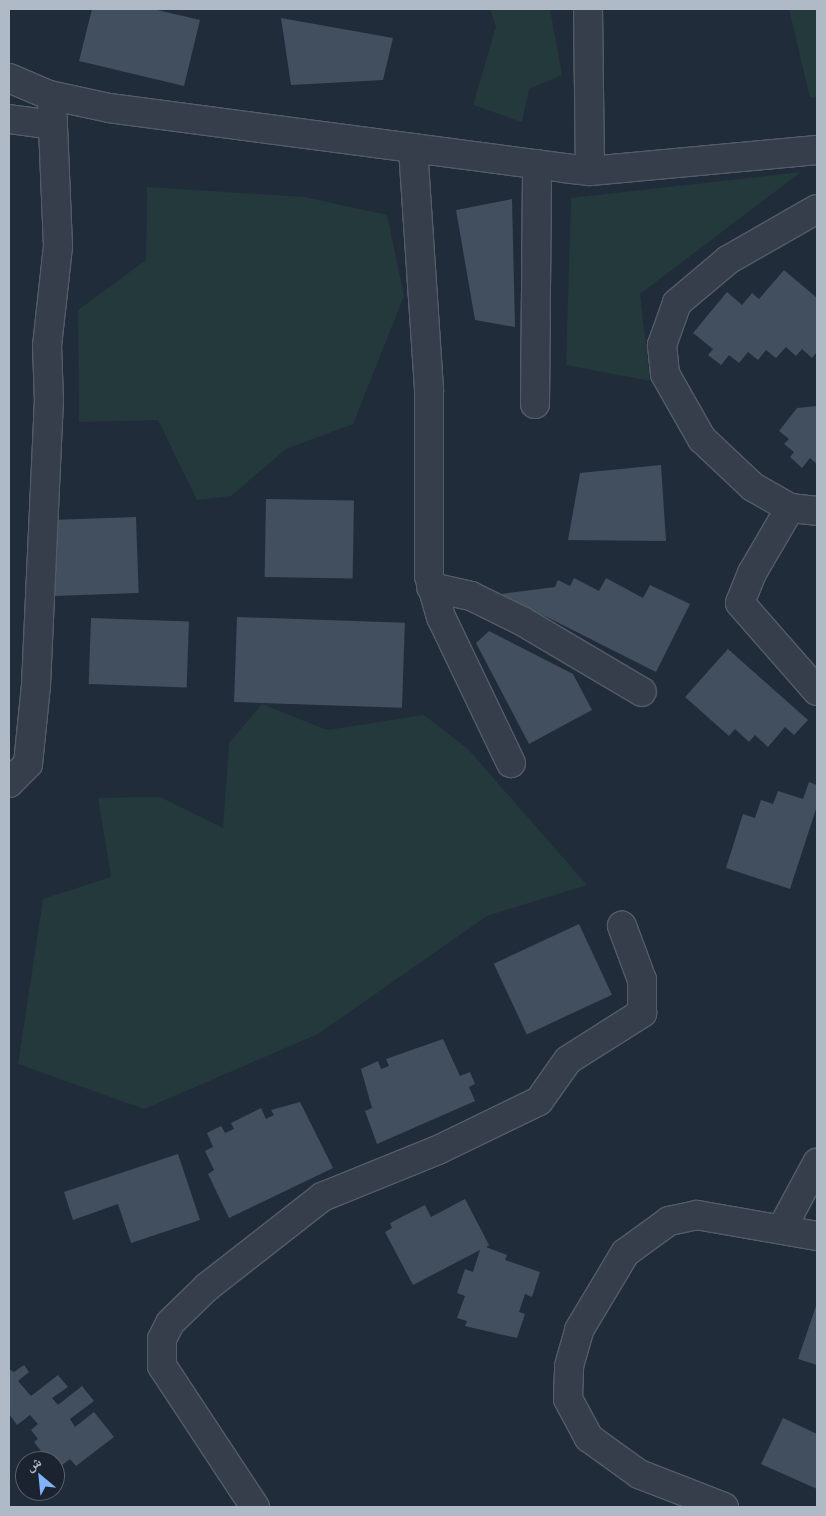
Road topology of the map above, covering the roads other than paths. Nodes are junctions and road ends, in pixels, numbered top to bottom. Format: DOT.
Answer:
graph roads {
  1 [pos="588,9"];
  2 [pos="9,78"];
  3 [pos="49,95"];
  4 [pos="9,119"];
  5 [pos="53,125"];
  6 [pos="413,148"];
  7 [pos="817,150"];
  8 [pos="537,164"];
  9 [pos="590,171"];
  10 [pos="817,209"];
  11 [pos="535,404"];
  12 [pos="790,508"];
  13 [pos="817,511"];
  14 [pos="431,587"];
  15 [pos="817,691"];
  16 [pos="642,692"];
  17 [pos="511,763"];
  18 [pos="9,783"];
  19 [pos="622,926"];
  20 [pos="817,1164"];
  21 [pos="782,1228"];
  22 [pos="817,1236"];
  23 [pos="255,1507"];
  24 [pos="724,1507"];
  1 -- 9 [label="street"];
  2 -- 3 [label="street"];
  3 -- 5 [label="street"];
  3 -- 6 [label="street"];
  4 -- 5 [label="street"];
  5 -- 18 [label="street"];
  6 -- 8 [label="street"];
  6 -- 14 [label="street"];
  7 -- 9 [label="street"];
  8 -- 9 [label="street"];
  8 -- 11 [label="street"];
  10 -- 12 [label="street"];
  12 -- 13 [label="street"];
  12 -- 15 [label="street"];
  14 -- 16 [label="street"];
  14 -- 17 [label="street"];
  19 -- 23 [label="street"];
  20 -- 21 [label="street"];
  21 -- 22 [label="street"];
  21 -- 24 [label="street"];
}
